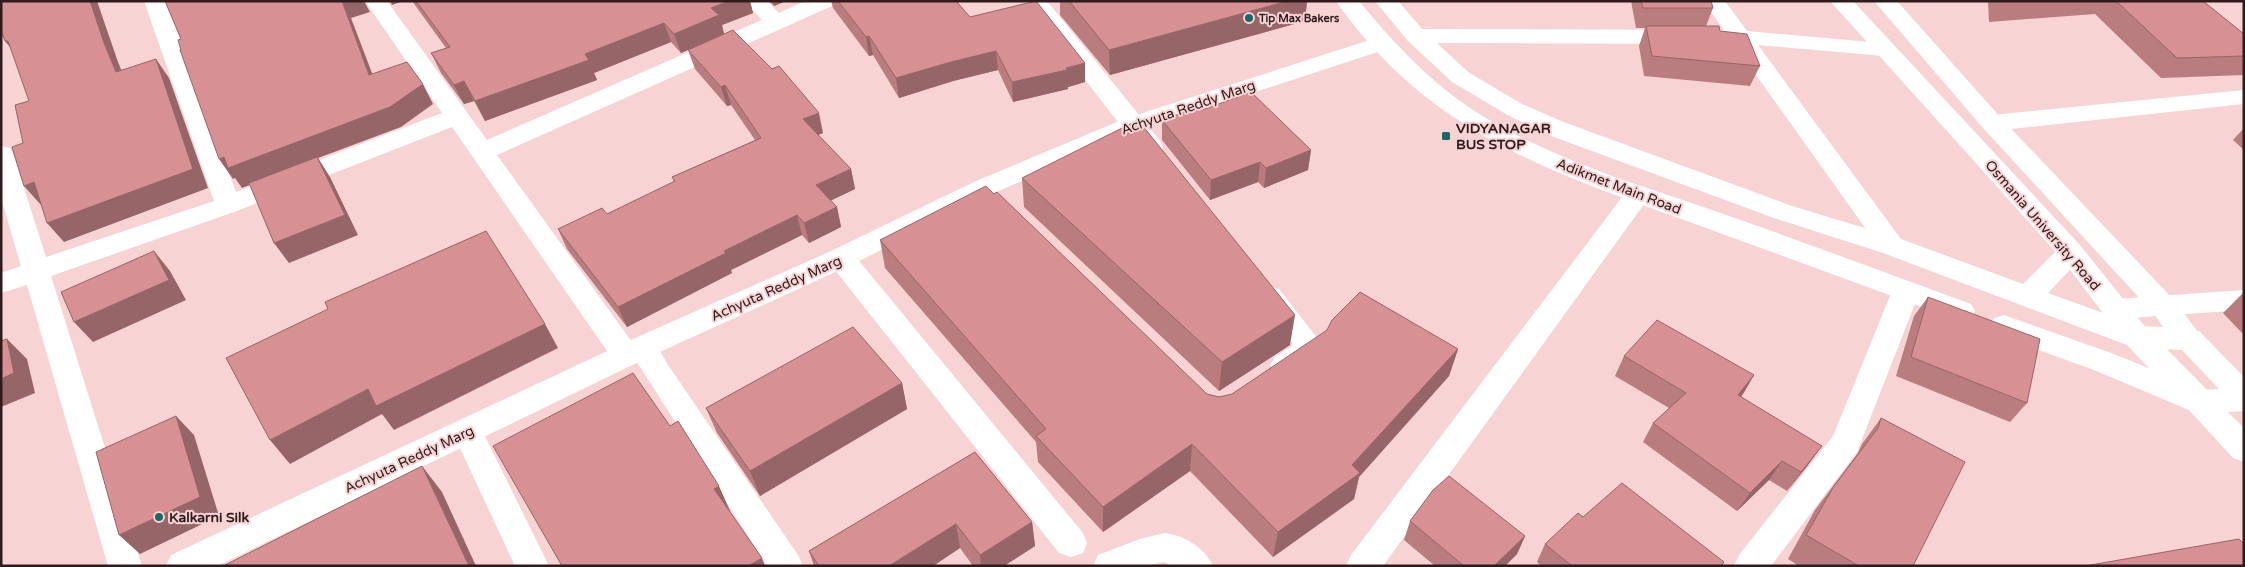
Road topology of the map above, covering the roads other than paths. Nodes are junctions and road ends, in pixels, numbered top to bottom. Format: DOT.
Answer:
graph roads {
  1 [pos="155,1"];
  2 [pos="376,1"];
  3 [pos="755,1"];
  4 [pos="824,1"];
  5 [pos="1035,1"];
  6 [pos="1347,1"];
  7 [pos="1386,1"];
  8 [pos="1714,1"];
  9 [pos="1841,1"];
  10 [pos="1885,1"];
  11 [pos="775,21"];
  12 [pos="1416,36"];
  13 [pos="1738,37"];
  14 [pos="1382,43"];
  15 [pos="1884,49"];
  16 [pos="2244,97"];
  17 [pos="457,116"];
  18 [pos="1992,123"];
  19 [pos="1133,124"];
  20 [pos="482,152"];
  21 [pos="1,154"];
  22 [pos="1164,164"];
  23 [pos="985,187"];
  24 [pos="1638,194"];
  25 [pos="228,205"];
  26 [pos="1006,207"];
  27 [pos="1892,246"];
  28 [pos="2071,252"];
  29 [pos="841,258"];
  30 [pos="36,270"];
  31 [pos="1256,279"];
  32 [pos="1,283"];
  33 [pos="1906,291"];
  34 [pos="2027,297"];
  35 [pos="2244,300"];
  36 [pos="2164,308"];
  37 [pos="2115,309"];
  38 [pos="2137,337"];
  39 [pos="2189,339"];
  40 [pos="635,352"];
  41 [pos="1264,379"];
  42 [pos="2244,397"];
  43 [pos="2200,402"];
  44 [pos="467,431"];
  45 [pos="2244,449"];
  46 [pos="1071,542"];
  47 [pos="125,566"];
  48 [pos="183,566"];
  49 [pos="532,566"];
  50 [pos="786,566"];
  51 [pos="1110,566"];
  52 [pos="1196,566"];
  53 [pos="1363,566"];
  54 [pos="1751,566"];
  1 -- 25 [label="street"];
  2 -- 17 [label="street"];
  3 -- 11 [label="street"];
  4 -- 11 [label="street"];
  5 -- 19 [label="street"];
  6 -- 14 [label="street, Adikmet Main Road"];
  7 -- 12 [label="street"];
  8 -- 13 [label="street"];
  9 -- 15 [label="street, Osmania University Road"];
  10 -- 18 [label="street"];
  11 -- 20 [label="street"];
  12 -- 13 [label="street"];
  12 -- 27 [label="street"];
  13 -- 15 [label="street"];
  13 -- 27 [label="street"];
  14 -- 19 [label="street, Achyuta Reddy Marg"];
  14 -- 24 [label="street, Adikmet Main Road"];
  15 -- 28 [label="street, Osmania University Road"];
  16 -- 18 [label="street"];
  17 -- 20 [label="street"];
  17 -- 25 [label="street"];
  18 -- 36 [label="street"];
  19 -- 22 [label="street"];
  19 -- 23 [label="street, Achyuta Reddy Marg"];
  20 -- 40 [label="street"];
  21 -- 30 [label="street"];
  23 -- 26 [label="street"];
  23 -- 29 [label="street, Achyuta Reddy Marg"];
  24 -- 33 [label="street, Adikmet Main Road"];
  24 -- 53 [label="street"];
  25 -- 30 [label="street"];
  27 -- 34 [label="street"];
  28 -- 34 [label="street"];
  28 -- 37 [label="street, Osmania University Road"];
  29 -- 40 [label="street, Achyuta Reddy Marg"];
  29 -- 46 [label="street"];
  30 -- 32 [label="street"];
  30 -- 47 [label="street"];
  31 -- 41 [label="street"];
  33 -- 43 [label="street, Adikmet Main Road"];
  33 -- 54 [label="street"];
  34 -- 38 [label="street"];
  35 -- 36 [label="street"];
  36 -- 37 [label="street"];
  36 -- 39 [label="street"];
  37 -- 38 [label="street, Osmania University Road"];
  38 -- 39 [label="street"];
  38 -- 43 [label="street, Osmania University Road"];
  39 -- 42 [label="street"];
  40 -- 44 [label="street, Achyuta Reddy Marg"];
  40 -- 50 [label="street"];
  42 -- 43 [label="street"];
  43 -- 45 [label="street, Osmania University Road"];
  44 -- 48 [label="street, Achyuta Reddy Marg"];
  44 -- 49 [label="street"];
  51 -- 52 [label="street"];
}
